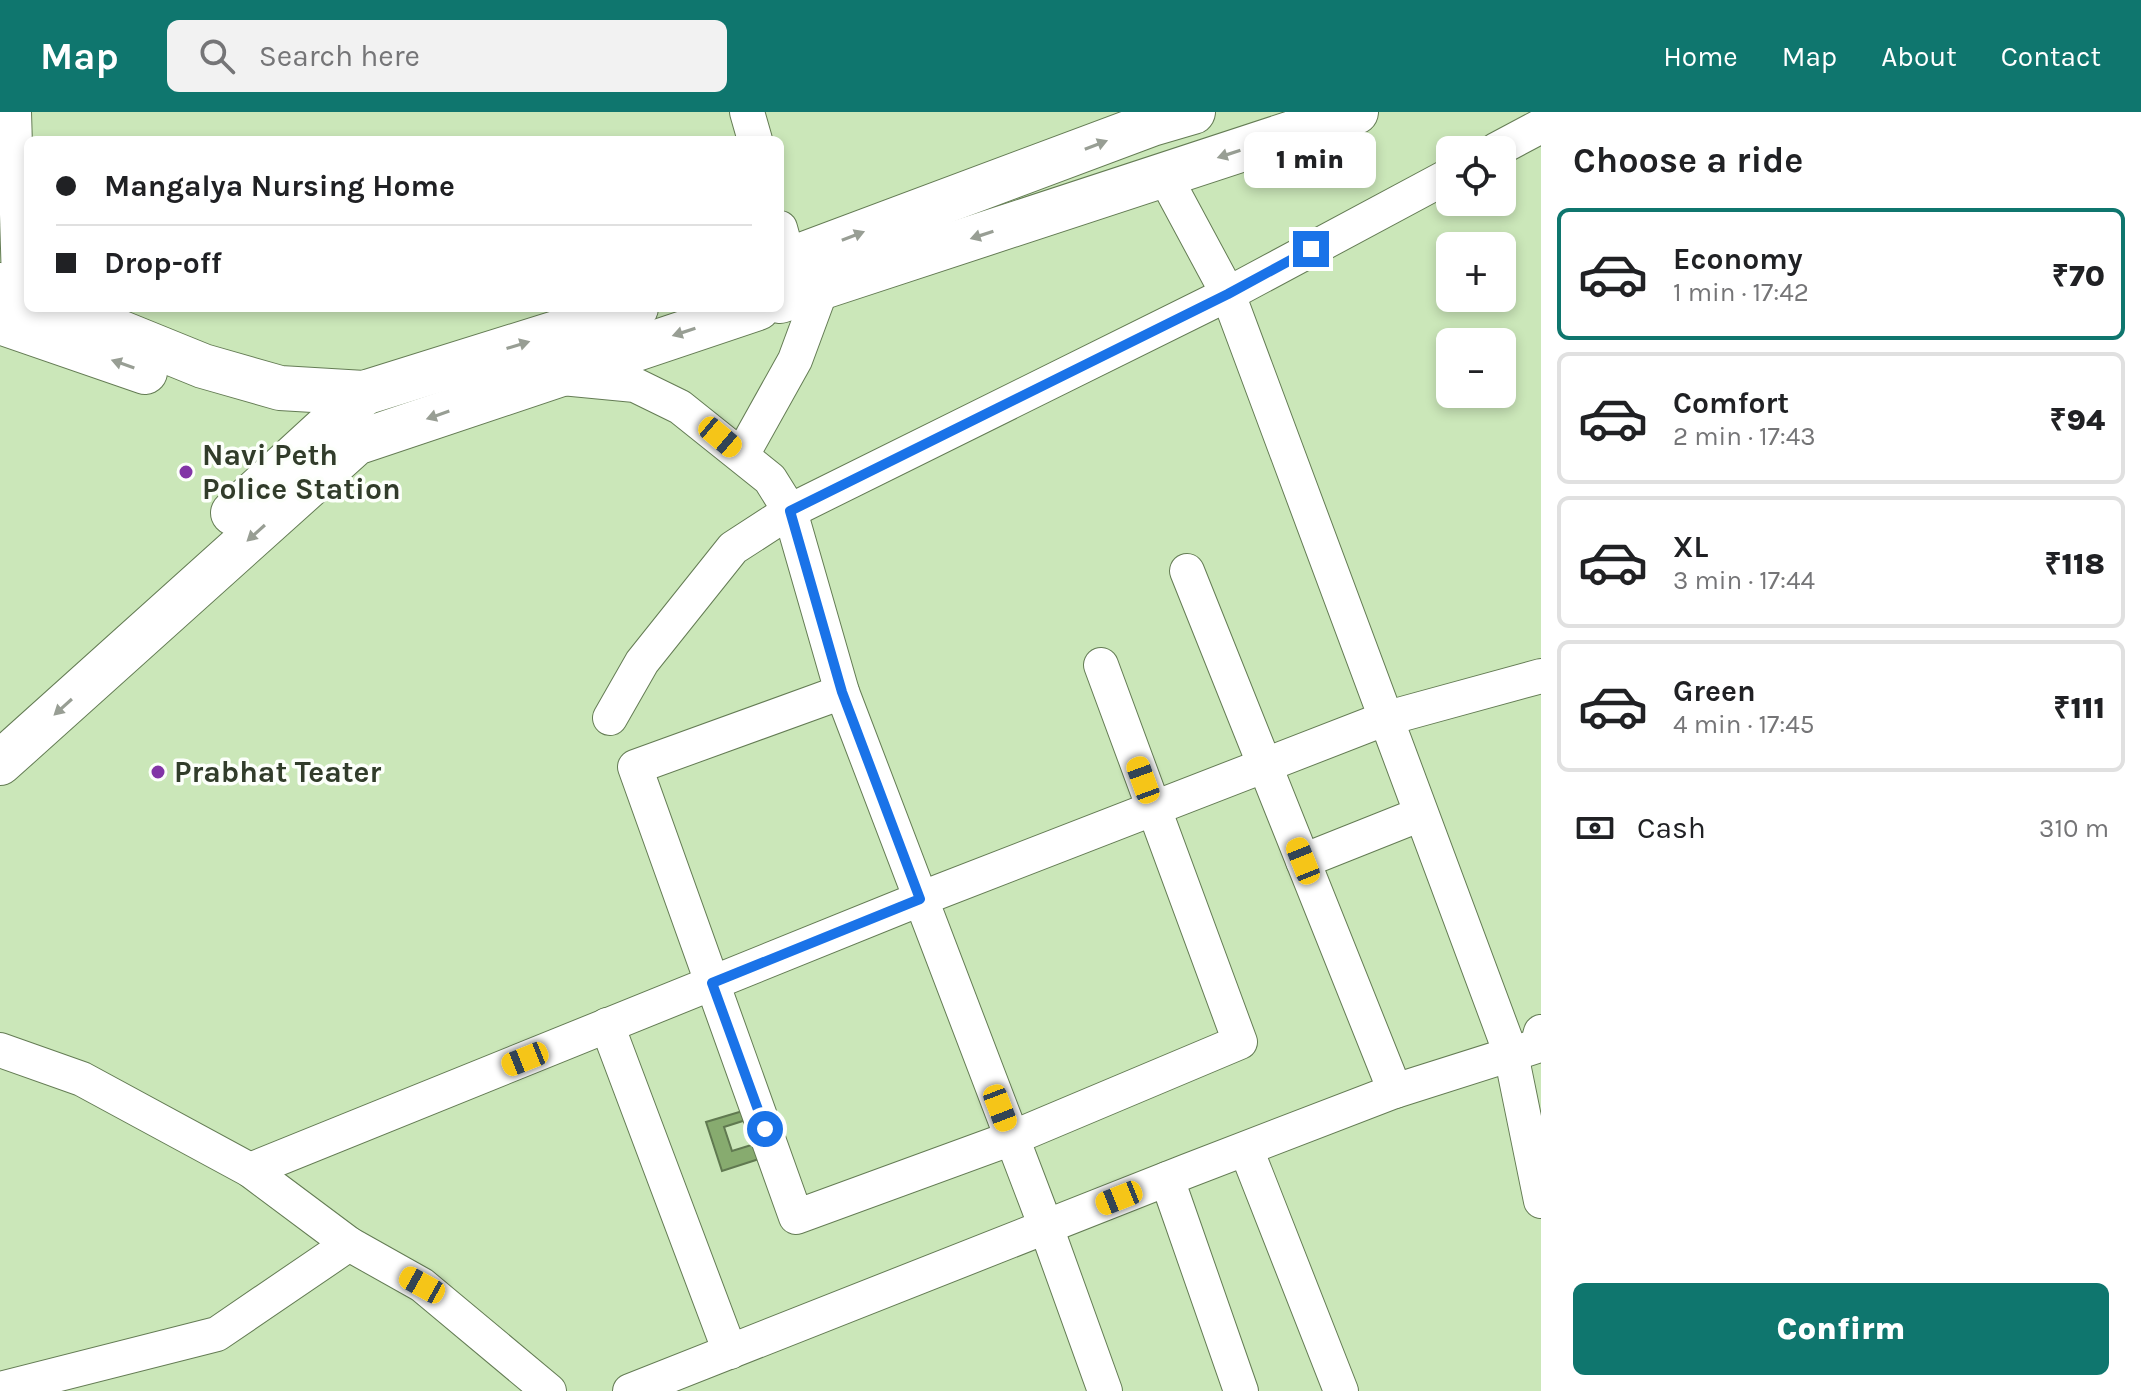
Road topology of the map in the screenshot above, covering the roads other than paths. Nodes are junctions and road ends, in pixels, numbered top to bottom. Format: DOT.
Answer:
graph roads {
  1 [pos="14,112"];
  2 [pos="747,112"];
  3 [pos="1193,112"];
  4 [pos="1356,112"];
  5 [pos="1541,126"];
  6 [pos="754,136"];
  7 [pos="1516,139"];
  8 [pos="1164,175"];
  9 [pos="1436,183"];
  10 [pos="790,268"];
  11 [pos="1228,294"];
  12 [pos="13,304"];
  13 [pos="32,312"];
  14 [pos="70,312"];
  15 [pos="623,312"];
  16 [pos="746,312"];
  17 [pos="549,377"];
  18 [pos="364,393"];
  19 [pos="339,438"];
  20 [pos="742,455"];
  21 [pos="790,511"];
  22 [pos="1187,571"];
  23 [pos="1101,665"];
  24 [pos="1541,676"];
  25 [pos="842,692"];
  26 [pos="610,718"];
  27 [pos="1384,719"];
  28 [pos="0,722"];
  29 [pos="0,763"];
  30 [pos="1265,766"];
  31 [pos="1154,809"];
  32 [pos="1421,814"];
  33 [pos="1303,861"];
  34 [pos="920,899"];
  35 [pos="712,983"];
  36 [pos="607,1025"];
  37 [pos="1532,1044"];
  38 [pos="0,1050"];
  39 [pos="1395,1091"];
  40 [pos="1012,1138"];
  41 [pos="1246,1149"];
  42 [pos="250,1170"];
  43 [pos="1167,1179"];
  44 [pos="1541,1201"];
  45 [pos="1046,1227"];
  46 [pos="349,1244"];
  47 [pos="730,1352"];
  48 [pos="0,1389"];
  49 [pos="549,1391"];
  50 [pos="630,1391"];
  51 [pos="1105,1391"];
  52 [pos="1241,1391"];
  53 [pos="1341,1391"];
  1 -- 12 [label="street"];
  2 -- 6 [label="street"];
  10 -- 3 [label="main road, one-way"];
  4 -- 8 [label="main road, one-way"];
  5 -- 7 [label="street"];
  8 -- 10 [label="main road, one-way"];
  8 -- 11 [label="street"];
  9 -- 11 [label="street"];
  10 -- 20 [label="street"];
  11 -- 21 [label="street"];
  11 -- 27 [label="street"];
  19 -- 13 [label="main road, one-way"];
  14 -- 18 [label="main road"];
  18 -- 15 [label="main road, one-way"];
  16 -- 17 [label="main road, one-way"];
  17 -- 19 [label="main road, one-way"];
  17 -- 20 [label="street"];
  18 -- 19 [label="main road"];
  19 -- 28 [label="main road"];
  19 -- 29 [label="main road, one-way"];
  20 -- 21 [label="street"];
  21 -- 25 [label="street"];
  21 -- 26 [label="street"];
  22 -- 30 [label="street"];
  23 -- 31 [label="street"];
  24 -- 27 [label="street"];
  25 -- 34 [label="street"];
  25 -- 35 [label="street"];
  27 -- 30 [label="street"];
  27 -- 32 [label="street"];
  30 -- 31 [label="street"];
  30 -- 33 [label="street"];
  31 -- 34 [label="street"];
  31 -- 40 [label="street"];
  32 -- 33 [label="street"];
  32 -- 37 [label="street"];
  33 -- 39 [label="street"];
  34 -- 35 [label="street"];
  34 -- 40 [label="street"];
  35 -- 36 [label="street"];
  35 -- 40 [label="street"];
  36 -- 42 [label="street"];
  36 -- 47 [label="street"];
  37 -- 39 [label="street"];
  37 -- 44 [label="street"];
  38 -- 42 [label="street"];
  39 -- 41 [label="street"];
  40 -- 45 [label="street"];
  41 -- 43 [label="street"];
  41 -- 53 [label="street"];
  42 -- 46 [label="street"];
  43 -- 45 [label="street"];
  43 -- 52 [label="street"];
  45 -- 47 [label="street"];
  45 -- 51 [label="street"];
  46 -- 48 [label="street"];
  46 -- 49 [label="street"];
  47 -- 50 [label="street"];
}
